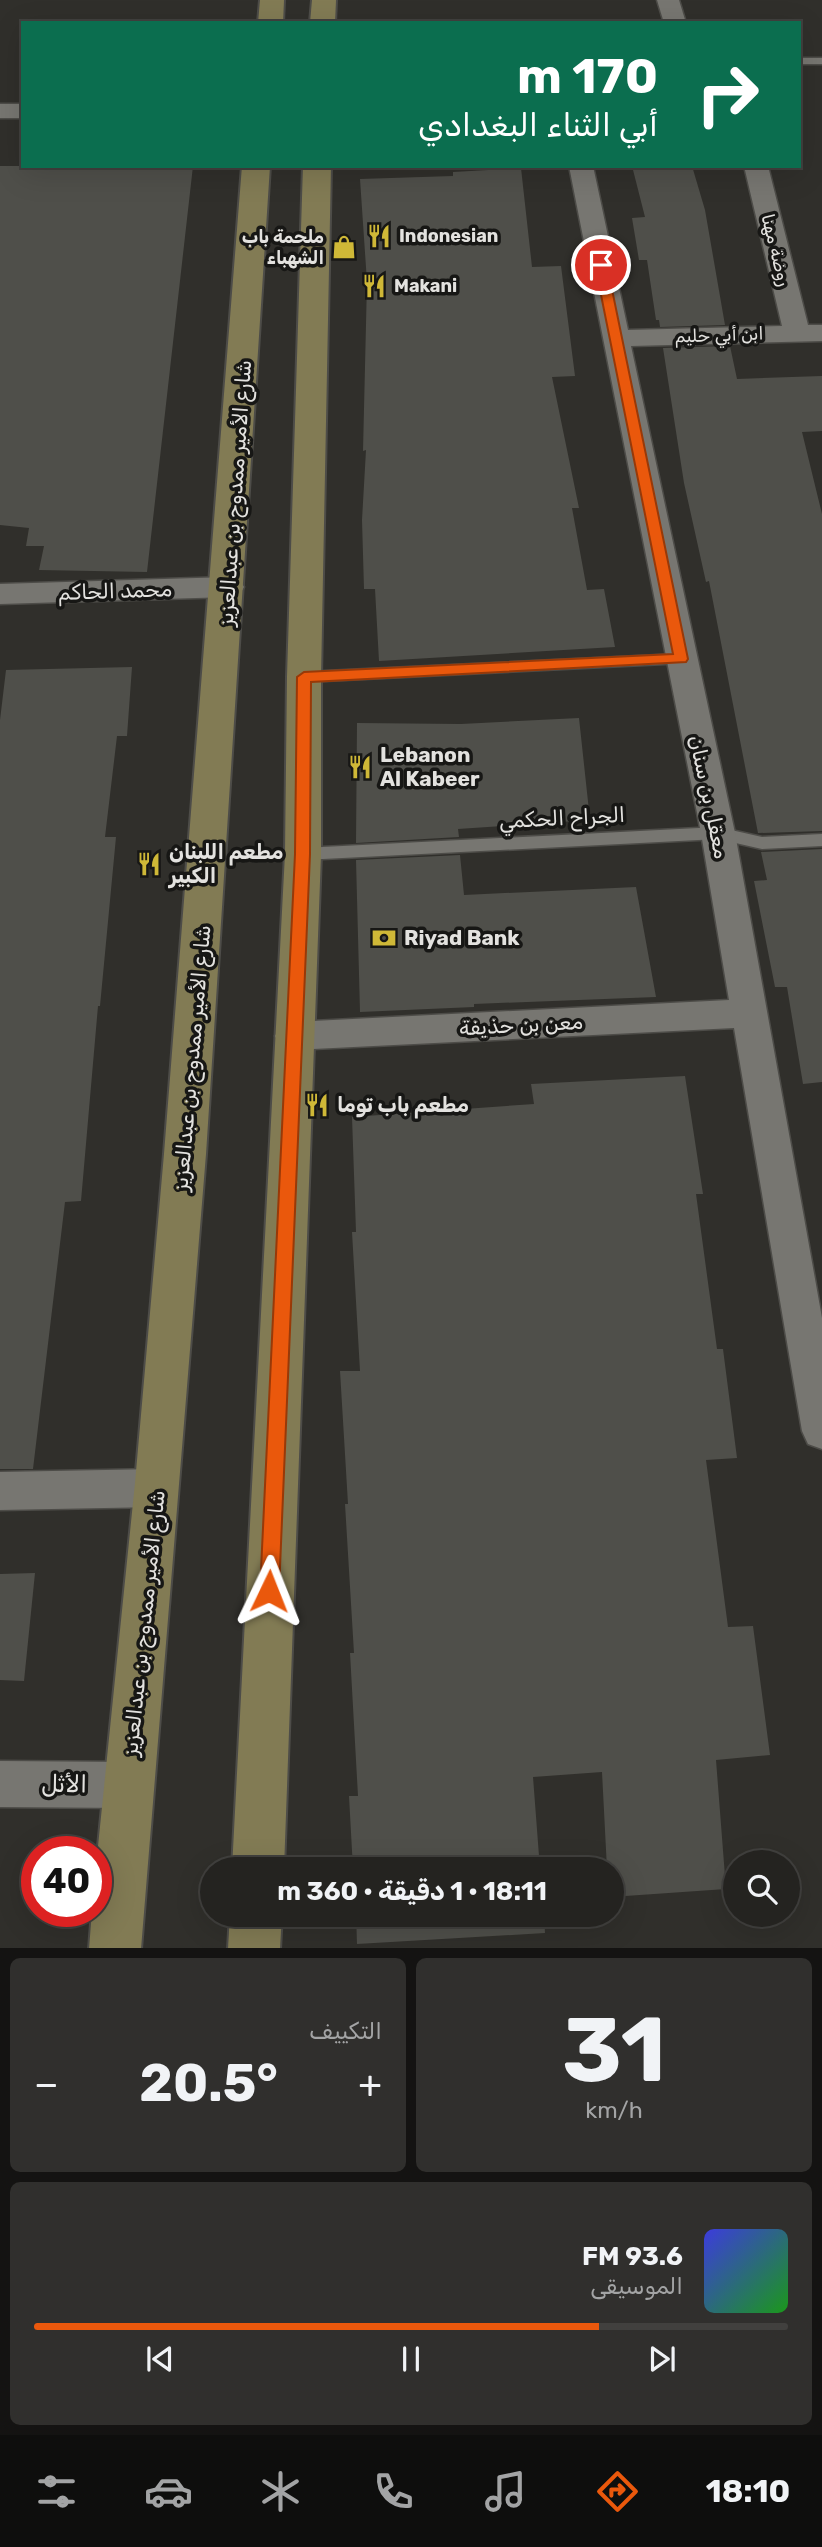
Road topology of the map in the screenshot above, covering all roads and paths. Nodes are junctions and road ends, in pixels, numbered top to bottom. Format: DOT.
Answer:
graph roads {
  1 [pos="272,0"];
  2 [pos="324,0"];
  3 [pos="668,0"];
  4 [pos="270,21"];
  5 [pos="322,21"];
  6 [pos="674,21"];
  7 [pos="801,61"];
  8 [pos="822,61"];
  9 [pos="0,111"];
  10 [pos="21,111"];
  11 [pos="256,168"];
  12 [pos="317,168"];
  13 [pos="581,168"];
  14 [pos="757,168"];
  15 [pos="809,333"];
  16 [pos="617,338"];
  17 [pos="229,587"];
  18 [pos="0,594"];
  19 [pos="681,659"];
  20 [pos="304,677"];
  21 [pos="718,833"];
  22 [pos="822,840"];
  23 [pos="303,854"];
  24 [pos="750,1013"];
  25 [pos="293,1036"];
  26 [pos="822,1431"];
  27 [pos="157,1488"];
  28 [pos="0,1491"];
  29 [pos="0,1784"];
  30 [pos="127,1785"];
  31 [pos="259,1857"];
  32 [pos="255,1927"];
  33 [pos="115,1948"];
  34 [pos="254,1948"];
  1 -- 4 [label="street"];
  2 -- 5 [label="street"];
  3 -- 6 [label="street"];
  7 -- 8 [label="lane"];
  9 -- 10 [label="street"];
  11 -- 17 [label="street, شارع الأمير ممدوح بن عبدالعزيز"];
  12 -- 20 [label="street"];
  13 -- 16 [label="street, معقل بن سنان"];
  14 -- 15 [label="street, روضة مهنا"];
  15 -- 16 [label="street, ابن أبي حليم"];
  16 -- 19 [label="street, معقل بن سنان"];
  17 -- 18 [label="street, محمد الحاكم"];
  17 -- 27 [label="street, شارع الأمير ممدوح بن عبدالعزيز"];
  19 -- 20 [label="lane"];
  19 -- 21 [label="street, معقل بن سنان"];
  20 -- 23 [label="street"];
  21 -- 22 [label="lane, الجراح الحكمي"];
  21 -- 23 [label="lane, الجراح الحكمي"];
  21 -- 24 [label="street, معقل بن سنان"];
  23 -- 25 [label="street"];
  24 -- 25 [label="street, معن بن حذيفة"];
  24 -- 26 [label="street, معقل بن سنان"];
  25 -- 31 [label="street"];
  27 -- 28 [label="street"];
  27 -- 30 [label="street, شارع الأمير ممدوح بن عبدالعزيز"];
  29 -- 30 [label="street, الأثل"];
  30 -- 33 [label="street, شارع الأمير ممدوح بن عبدالعزيز"];
  32 -- 34 [label="street"];
}
